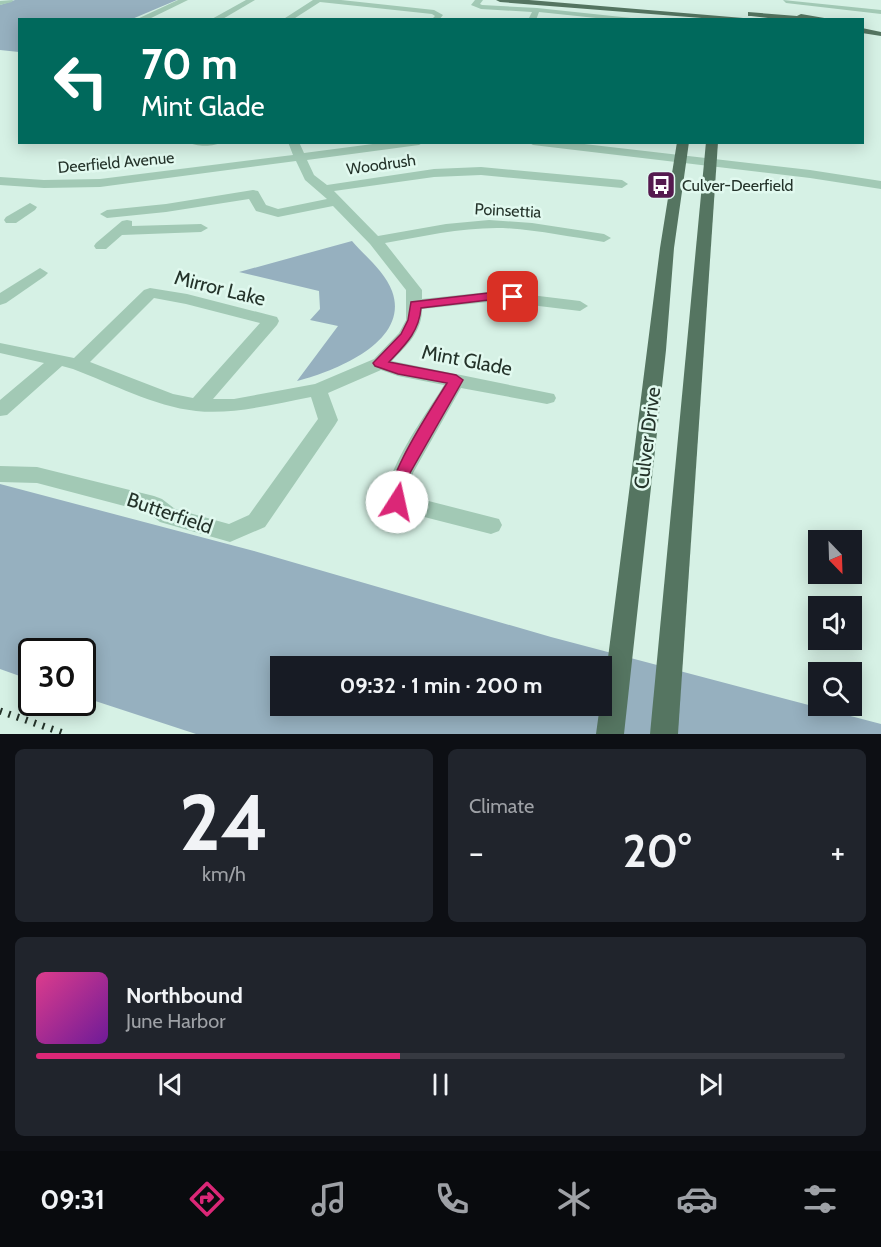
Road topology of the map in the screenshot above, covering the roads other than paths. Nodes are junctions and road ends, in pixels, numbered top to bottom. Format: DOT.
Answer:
graph roads {
  1 [pos="9,0"];
  2 [pos="184,0"];
  3 [pos="251,0"];
  4 [pos="320,0"];
  5 [pos="478,0"];
  6 [pos="500,0"];
  7 [pos="560,0"];
  8 [pos="786,1"];
  9 [pos="582,2"];
  10 [pos="0,3"];
  11 [pos="686,5"];
  12 [pos="379,6"];
  13 [pos="743,9"];
  14 [pos="537,10"];
  15 [pos="652,11"];
  16 [pos="369,12"];
  17 [pos="881,12"];
  18 [pos="702,13"];
  19 [pos="723,14"];
  20 [pos="144,18"];
  21 [pos="218,18"];
  22 [pos="289,18"];
  23 [pos="437,18"];
  24 [pos="533,18"];
  25 [pos="624,18"];
  26 [pos="686,18"];
  27 [pos="750,18"];
  28 [pos="783,18"];
  29 [pos="816,18"];
  30 [pos="864,25"];
  31 [pos="881,27"];
  32 [pos="864,30"];
  33 [pos="881,33"];
  34 [pos="295,144"];
  35 [pos="305,144"];
  36 [pos="408,144"];
  37 [pos="563,144"];
  38 [pos="606,144"];
  39 [pos="682,152"];
  40 [pos="712,154"];
  41 [pos="306,157"];
  42 [pos="881,178"];
  43 [pos="0,181"];
  44 [pos="622,184"];
  45 [pos="881,185"];
  46 [pos="330,195"];
  47 [pos="191,204"];
  48 [pos="30,207"];
  49 [pos="142,211"];
  50 [pos="107,214"];
  51 [pos="4,223"];
  52 [pos="201,228"];
  53 [pos="181,229"];
  54 [pos="119,231"];
  55 [pos="604,238"];
  56 [pos="375,241"];
  57 [pos="101,246"];
  58 [pos="40,273"];
  59 [pos="0,300"];
  60 [pos="415,305"];
  61 [pos="580,306"];
  62 [pos="0,348"];
  63 [pos="57,361"];
  64 [pos="380,363"];
  65 [pos="78,364"];
  66 [pos="456,380"];
  67 [pos="318,390"];
  68 [pos="547,398"];
  69 [pos="197,405"];
  70 [pos="0,410"];
  71 [pos="0,474"];
  72 [pos="491,525"];
  73 [pos="609,734"];
  74 [pos="664,734"];
  1 -- 10 [label="street"];
  2 -- 20 [label="street"];
  3 -- 21 [label="street"];
  4 -- 12 [label="street"];
  4 -- 22 [label="street"];
  5 -- 14 [label="street"];
  6 -- 15 [label="main road"];
  7 -- 9 [label="main road"];
  8 -- 17 [label="street"];
  9 -- 11 [label="main road"];
  9 -- 18 [label="main road"];
  12 -- 16 [label="street"];
  12 -- 23 [label="street"];
  13 -- 29 [label="main road"];
  14 -- 24 [label="street"];
  14 -- 25 [label="street"];
  15 -- 18 [label="main road"];
  15 -- 26 [label="main road"];
  18 -- 19 [label="main road"];
  19 -- 27 [label="main road"];
  19 -- 28 [label="main road"];
  30 -- 31 [label="main road"];
  32 -- 33 [label="main road"];
  34 -- 41 [label="street"];
  35 -- 41 [label="street"];
  36 -- 41 [label="street, Deerfield Avenue"];
  37 -- 39 [label="street"];
  38 -- 39 [label="street"];
  39 -- 40 [label="street"];
  39 -- 73 [label="main road, Culver Drive"];
  40 -- 42 [label="street"];
  40 -- 45 [label="street"];
  40 -- 74 [label="main road, Culver Drive"];
  41 -- 43 [label="street, Deerfield Avenue"];
  41 -- 46 [label="street"];
  44 -- 46 [label="street, Woodrush"];
  46 -- 47 [label="street, Woodrush"];
  46 -- 56 [label="street"];
  47 -- 49 [label="street"];
  47 -- 53 [label="street"];
  48 -- 51 [label="street"];
  49 -- 50 [label="street"];
  49 -- 54 [label="street"];
  52 -- 53 [label="street"];
  53 -- 54 [label="street"];
  54 -- 57 [label="street"];
  55 -- 56 [label="street, Poinsettia"];
  56 -- 60 [label="street"];
  58 -- 59 [label="street"];
  60 -- 61 [label="street"];
  60 -- 64 [label="street"];
  62 -- 63 [label="street"];
  63 -- 65 [label="street"];
  63 -- 70 [label="street"];
  64 -- 66 [label="street, Mint Glade"];
  64 -- 67 [label="street"];
  65 -- 69 [label="street"];
  65 -- 69 [label="street, Mirror Lake"];
  66 -- 68 [label="street, Mint Glade"];
  66 -- 72 [label="street"];
  67 -- 69 [label="street"];
  67 -- 71 [label="street, Butterfield"];
}
